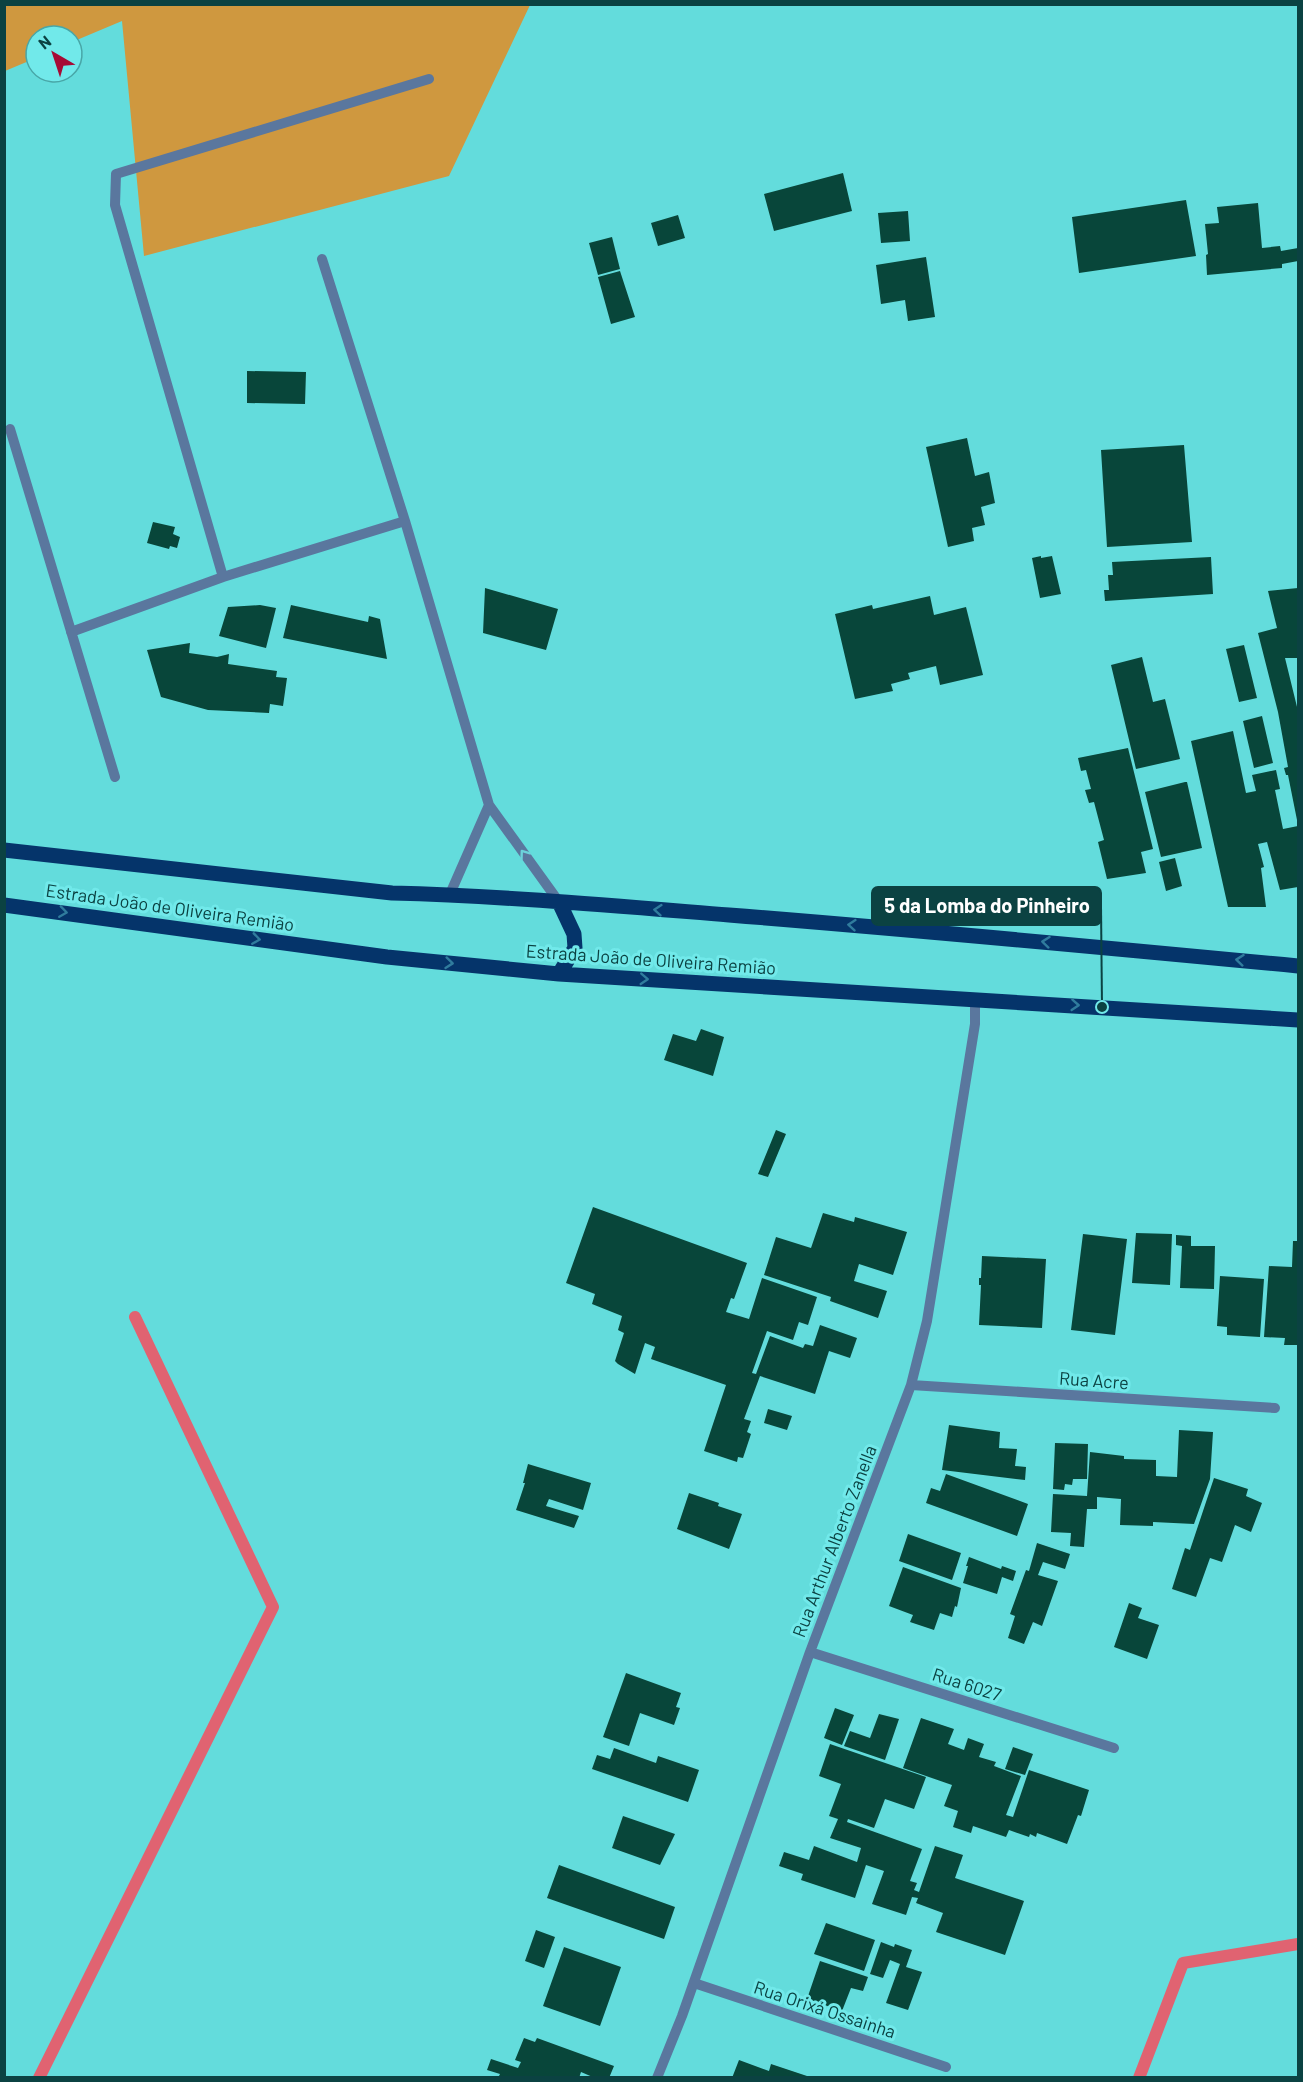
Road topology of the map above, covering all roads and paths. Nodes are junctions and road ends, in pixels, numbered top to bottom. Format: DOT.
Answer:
graph roads {
  1 [pos="429,79"];
  2 [pos="322,259"];
  3 [pos="10,429"];
  4 [pos="405,521"];
  5 [pos="223,577"];
  6 [pos="71,632"];
  7 [pos="115,777"];
  8 [pos="489,806"];
  9 [pos="4,850"];
  10 [pos="450,894"];
  11 [pos="559,902"];
  12 [pos="4,905"];
  13 [pos="1299,966"];
  14 [pos="559,974"];
  15 [pos="975,998"];
  16 [pos="1299,1020"];
  17 [pos="911,1384"];
  18 [pos="1275,1408"];
  19 [pos="810,1652"];
  20 [pos="1114,1749"];
  21 [pos="694,1983"];
  22 [pos="946,2067"];
  23 [pos="657,2078"];
  1 -- 5 [label="street"];
  2 -- 4 [label="street"];
  3 -- 6 [label="street"];
  4 -- 5 [label="street"];
  4 -- 8 [label="street"];
  5 -- 6 [label="street"];
  6 -- 7 [label="street"];
  8 -- 10 [label="street"];
  11 -- 8 [label="street, one-way"];
  9 -- 10 [label="main road, Estrada João de Oliveira Remião"];
  10 -- 11 [label="main road, Estrada João de Oliveira Remião"];
  13 -- 11 [label="main road, Estrada João de Oliveira Remião, one-way"];
  11 -- 14 [label="main road"];
  12 -- 14 [label="main road, Estrada João de Oliveira Remião, one-way"];
  14 -- 15 [label="main road, Estrada João de Oliveira Remião, one-way"];
  15 -- 16 [label="main road, Estrada João de Oliveira Remião, one-way"];
  15 -- 17 [label="street, Rua Arthur Alberto Zanella"];
  17 -- 18 [label="street, Rua Acre"];
  17 -- 19 [label="street, Rua Arthur Alberto Zanella"];
  19 -- 20 [label="street, Rua 6027"];
  19 -- 21 [label="street, Rua Arthur Alberto Zanella"];
  21 -- 22 [label="street, Rua Orixá Ossainha"];
  21 -- 23 [label="street, Rua Arthur Alberto Zanella"];
}
